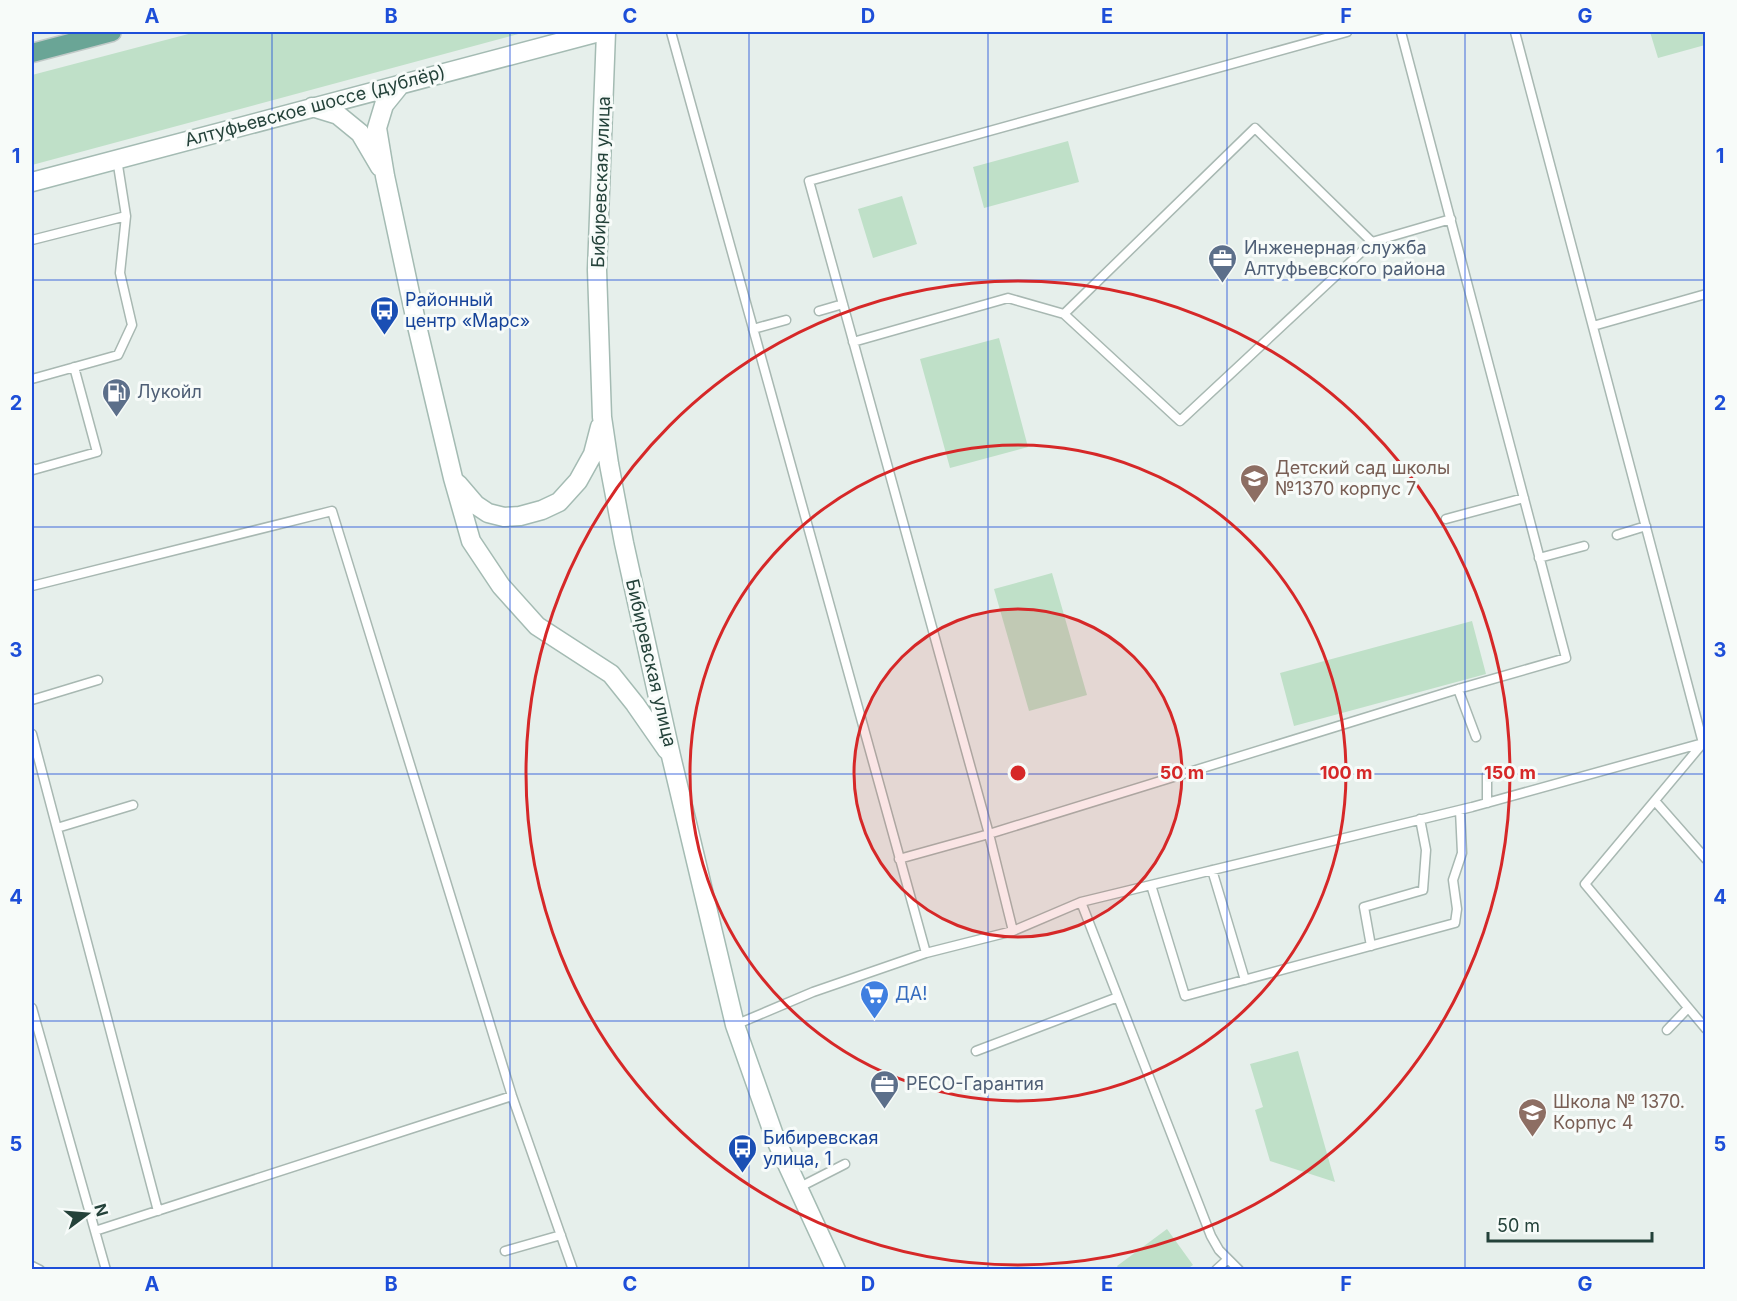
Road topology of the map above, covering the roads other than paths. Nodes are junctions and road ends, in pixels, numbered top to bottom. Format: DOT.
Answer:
graph roads {
  1 [pos="112,32"];
  2 [pos="599,32"];
  3 [pos="606,32"];
  4 [pos="671,32"];
  5 [pos="1347,32"];
  6 [pos="1401,32"];
  7 [pos="1515,32"];
  8 [pos="32,53"];
  9 [pos="401,84"];
  10 [pos="310,107"];
  11 [pos="116,159"];
  12 [pos="385,176"];
  13 [pos="32,182"];
  14 [pos="126,216"];
  15 [pos="1450,219"];
  16 [pos="32,240"];
  17 [pos="1372,242"];
  18 [pos="1706,294"];
  19 [pos="843,304"];
  20 [pos="819,311"];
  21 [pos="1064,314"];
  22 [pos="786,320"];
  23 [pos="1593,326"];
  24 [pos="753,329"];
  25 [pos="854,342"];
  26 [pos="74,367"];
  27 [pos="32,379"];
  28 [pos="602,417"];
  29 [pos="32,468"];
  30 [pos="453,478"];
  31 [pos="1524,498"];
  32 [pos="1446,519"];
  33 [pos="1646,526"];
  34 [pos="1617,535"];
  35 [pos="1584,546"];
  36 [pos="1539,558"];
  37 [pos="32,586"];
  38 [pos="98,680"];
  39 [pos="1458,690"];
  40 [pos="32,700"];
  41 [pos="32,734"];
  42 [pos="1476,737"];
  43 [pos="1703,743"];
  44 [pos="671,756"];
  45 [pos="1487,775"];
  46 [pos="1655,801"];
  47 [pos="1487,803"];
  48 [pos="133,806"];
  49 [pos="1460,810"];
  50 [pos="1420,819"];
  51 [pos="57,828"];
  52 [pos="989,834"];
  53 [pos="899,858"];
  54 [pos="1706,859"];
  55 [pos="1212,870"];
  56 [pos="1151,885"];
  57 [pos="1081,902"];
  58 [pos="1013,931"];
  59 [pos="1371,946"];
  60 [pos="926,953"];
  61 [pos="1245,980"];
  62 [pos="1118,997"];
  63 [pos="32,1008"];
  64 [pos="1688,1008"];
  65 [pos="735,1025"];
  66 [pos="1706,1029"];
  67 [pos="1667,1030"];
  68 [pos="976,1051"];
  69 [pos="513,1096"];
  70 [pos="845,1164"];
  71 [pos="797,1188"];
  72 [pos="159,1211"];
  73 [pos="95,1231"];
  74 [pos="561,1235"];
  75 [pos="504,1251"];
  76 [pos="1228,1259"];
  77 [pos="32,1266"];
  78 [pos="40,1269"];
  79 [pos="106,1269"];
  80 [pos="573,1269"];
  81 [pos="836,1269"];
  82 [pos="1216,1269"];
  83 [pos="1239,1269"];
  1 -- 8 [label="main road"];
  2 -- 9 [label="main road, Алтуфьевское шоссе (дублёр)"];
  3 -- 28 [label="main road, Бибиревская улица"];
  4 -- 24 [label="lane"];
  5 -- 19 [label="lane"];
  6 -- 15 [label="lane"];
  7 -- 23 [label="lane"];
  9 -- 10 [label="main road, Алтуфьевское шоссе (дублёр)"];
  9 -- 12 [label="main road"];
  10 -- 11 [label="main road, Алтуфьевское шоссе (дублёр)"];
  10 -- 12 [label="main road"];
  11 -- 13 [label="main road, Алтуфьевское шоссе (дублёр)"];
  11 -- 14 [label="lane"];
  12 -- 30 [label="main road"];
  14 -- 16 [label="lane"];
  14 -- 26 [label="lane"];
  15 -- 17 [label="lane"];
  15 -- 31 [label="lane"];
  17 -- 21 [label="lane"];
  17 -- 21 [label="lane"];
  18 -- 23 [label="lane"];
  19 -- 20 [label="lane"];
  19 -- 25 [label="lane"];
  21 -- 25 [label="lane"];
  22 -- 24 [label="lane"];
  23 -- 33 [label="lane"];
  24 -- 53 [label="lane"];
  25 -- 52 [label="lane"];
  26 -- 27 [label="lane"];
  26 -- 29 [label="lane"];
  28 -- 30 [label="main road"];
  28 -- 44 [label="main road, Бибиревская улица"];
  30 -- 44 [label="main road"];
  31 -- 32 [label="lane"];
  31 -- 36 [label="lane"];
  33 -- 34 [label="lane"];
  33 -- 43 [label="lane"];
  35 -- 36 [label="lane"];
  36 -- 39 [label="lane"];
  37 -- 69 [label="lane"];
  38 -- 40 [label="lane"];
  39 -- 42 [label="lane"];
  39 -- 52 [label="lane"];
  41 -- 51 [label="lane"];
  43 -- 46 [label="lane"];
  43 -- 47 [label="lane"];
  44 -- 65 [label="main road, Бибиревская улица"];
  45 -- 47 [label="lane"];
  46 -- 54 [label="lane"];
  46 -- 64 [label="lane"];
  47 -- 49 [label="lane"];
  48 -- 51 [label="lane"];
  49 -- 50 [label="lane"];
  49 -- 59 [label="lane"];
  50 -- 55 [label="lane"];
  50 -- 59 [label="lane"];
  51 -- 72 [label="lane"];
  52 -- 53 [label="lane"];
  52 -- 58 [label="lane"];
  53 -- 60 [label="lane"];
  55 -- 56 [label="lane"];
  55 -- 61 [label="lane"];
  56 -- 57 [label="lane"];
  56 -- 61 [label="lane"];
  57 -- 58 [label="lane"];
  57 -- 62 [label="lane"];
  58 -- 60 [label="lane"];
  59 -- 61 [label="lane"];
  60 -- 65 [label="lane"];
  62 -- 68 [label="lane"];
  62 -- 76 [label="lane"];
  63 -- 73 [label="lane"];
  64 -- 66 [label="lane"];
  64 -- 67 [label="lane"];
  65 -- 71 [label="main road, Бибиревская улица"];
  69 -- 72 [label="lane"];
  69 -- 74 [label="lane"];
  70 -- 71 [label="lane"];
  71 -- 81 [label="main road, Бибиревская улица"];
  72 -- 73 [label="lane"];
  73 -- 79 [label="lane"];
  74 -- 75 [label="lane"];
  74 -- 80 [label="lane"];
  76 -- 82 [label="lane"];
  76 -- 83 [label="lane"];
  77 -- 78 [label="lane"];
}
